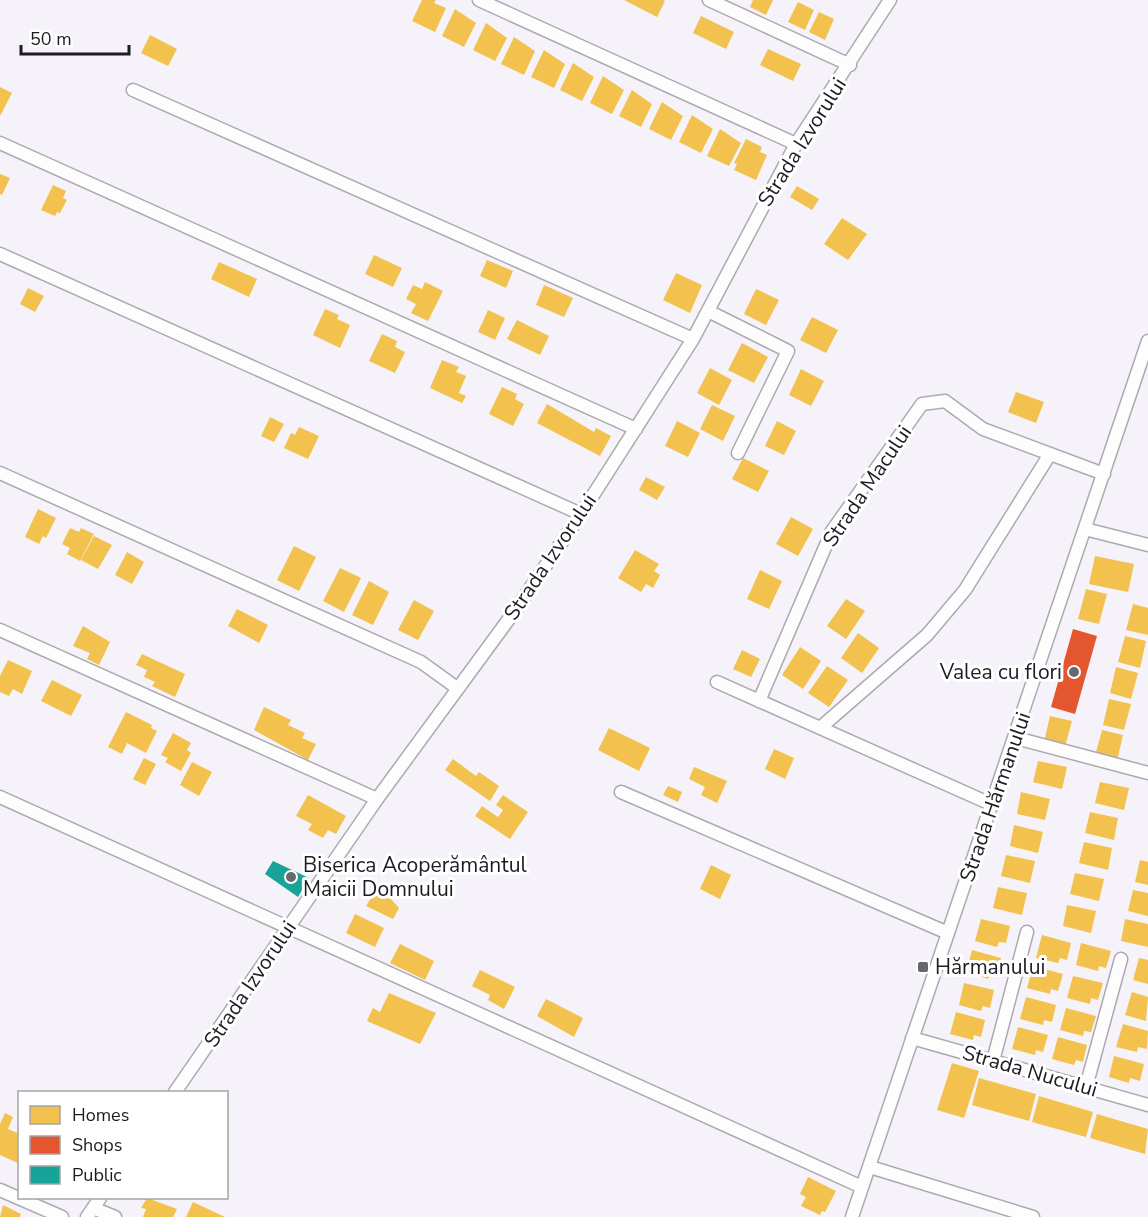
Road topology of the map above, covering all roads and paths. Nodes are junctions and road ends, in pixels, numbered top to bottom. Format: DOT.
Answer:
graph roads {
  1 [pos="479,0"];
  2 [pos="709,0"];
  3 [pos="890,0"];
  4 [pos="850,65"];
  5 [pos="133,90"];
  6 [pos="0,143"];
  7 [pos="796,144"];
  8 [pos="0,254"];
  9 [pos="708,311"];
  10 [pos="693,339"];
  11 [pos="1148,341"];
  12 [pos="636,429"];
  13 [pos="738,453"];
  14 [pos="1050,454"];
  15 [pos="0,473"];
  16 [pos="1104,474"];
  17 [pos="581,514"];
  18 [pos="1085,529"];
  19 [pos="1148,545"];
  20 [pos="0,630"];
  21 [pos="717,682"];
  22 [pos="457,688"];
  23 [pos="759,701"];
  24 [pos="820,728"];
  25 [pos="1016,738"];
  26 [pos="1148,773"];
  27 [pos="621,792"];
  28 [pos="0,797"];
  29 [pos="376,799"];
  30 [pos="993,805"];
  31 [pos="287,928"];
  32 [pos="1027,932"];
  33 [pos="948,933"];
  34 [pos="1121,959"];
  35 [pos="912,1038"];
  36 [pos="993,1061"];
  37 [pos="1086,1087"];
  38 [pos="176,1091"];
  39 [pos="1148,1105"];
  40 [pos="870,1167"];
  41 [pos="862,1187"];
  42 [pos="0,1190"];
  43 [pos="18,1198"];
  44 [pos="21,1199"];
  45 [pos="93,1207"];
  46 [pos="62,1217"];
  47 [pos="115,1217"];
  48 [pos="852,1217"];
  49 [pos="1033,1217"];
  1 -- 7 [label="street"];
  2 -- 4 [label="street"];
  3 -- 4 [label="street, Strada Izvorului"];
  4 -- 7 [label="street, Strada Izvorului"];
  5 -- 10 [label="street"];
  6 -- 12 [label="street"];
  7 -- 9 [label="street, Strada Izvorului"];
  8 -- 17 [label="street"];
  9 -- 10 [label="street, Strada Izvorului"];
  9 -- 13 [label="street"];
  10 -- 12 [label="street, Strada Izvorului"];
  11 -- 16 [label="street, Strada Hărmanului"];
  12 -- 17 [label="street, Strada Izvorului"];
  14 -- 16 [label="street, Strada Macului"];
  14 -- 23 [label="street, Strada Macului"];
  14 -- 24 [label="street"];
  15 -- 22 [label="street"];
  16 -- 18 [label="street, Strada Hărmanului"];
  17 -- 22 [label="street, Strada Izvorului"];
  18 -- 19 [label="street"];
  18 -- 25 [label="street, Strada Hărmanului"];
  20 -- 29 [label="street"];
  21 -- 23 [label="street"];
  22 -- 29 [label="street, Strada Izvorului"];
  23 -- 24 [label="street"];
  24 -- 30 [label="street"];
  25 -- 26 [label="street"];
  25 -- 30 [label="street, Strada Hărmanului"];
  27 -- 33 [label="street"];
  28 -- 31 [label="street"];
  29 -- 31 [label="street, Strada Izvorului"];
  30 -- 33 [label="street, Strada Hărmanului"];
  31 -- 38 [label="street, Strada Izvorului"];
  31 -- 41 [label="street"];
  32 -- 36 [label="street"];
  33 -- 35 [label="street, Strada Hărmanului"];
  34 -- 37 [label="street"];
  35 -- 36 [label="street, Strada Nucului"];
  35 -- 40 [label="street, Strada Hărmanului"];
  36 -- 37 [label="street, Strada Nucului"];
  37 -- 39 [label="street, Strada Nucului"];
  40 -- 41 [label="street, Strada Hărmanului"];
  40 -- 49 [label="street"];
  41 -- 48 [label="street, Strada Hărmanului"];
  42 -- 43 [label="street"];
  44 -- 46 [label="street"];
  45 -- 47 [label="street"];
}
